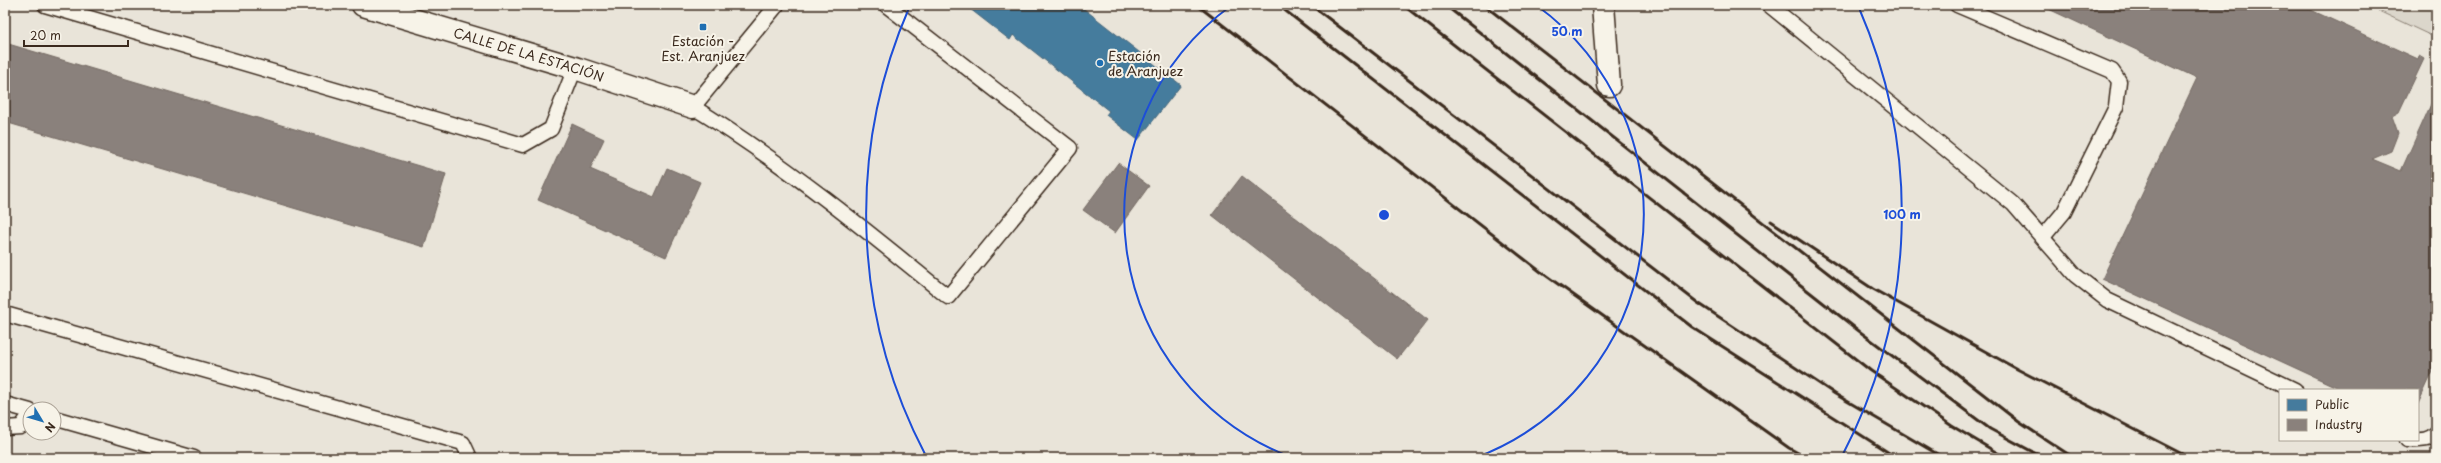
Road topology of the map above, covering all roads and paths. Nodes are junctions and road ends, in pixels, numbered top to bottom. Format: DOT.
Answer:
graph roads {
  1 [pos="45,5"];
  2 [pos="363,5"];
  3 [pos="777,5"];
  4 [pos="886,5"];
  5 [pos="1603,5"];
  6 [pos="1769,5"];
  7 [pos="1957,5"];
  8 [pos="575,68"];
  9 [pos="1609,84"];
  10 [pos="693,107"];
  11 [pos="2043,237"];
  12 [pos="5,314"];
  13 [pos="2293,389"];
  14 [pos="5,404"];
  15 [pos="22,409"];
  16 [pos="62,421"];
  17 [pos="22,426"];
  18 [pos="5,428"];
  19 [pos="2436,433"];
  20 [pos="2419,441"];
  21 [pos="149,453"];
  22 [pos="194,458"];
  23 [pos="470,458"];
  1 -- 8 [label="lane"];
  2 -- 8 [label="street, CALLE DE LA ESTACIÓN"];
  3 -- 10 [label="lane"];
  4 -- 10 [label="lane"];
  5 -- 9 [label="street"];
  6 -- 11 [label="lane"];
  7 -- 11 [label="lane"];
  8 -- 10 [label="street, CALLE DE LA ESTACIÓN"];
  11 -- 13 [label="lane"];
  12 -- 23 [label="lane"];
  14 -- 15 [label="lane"];
  16 -- 21 [label="lane"];
  17 -- 18 [label="lane"];
  19 -- 20 [label="lane"];
  21 -- 22 [label="lane"];
}
